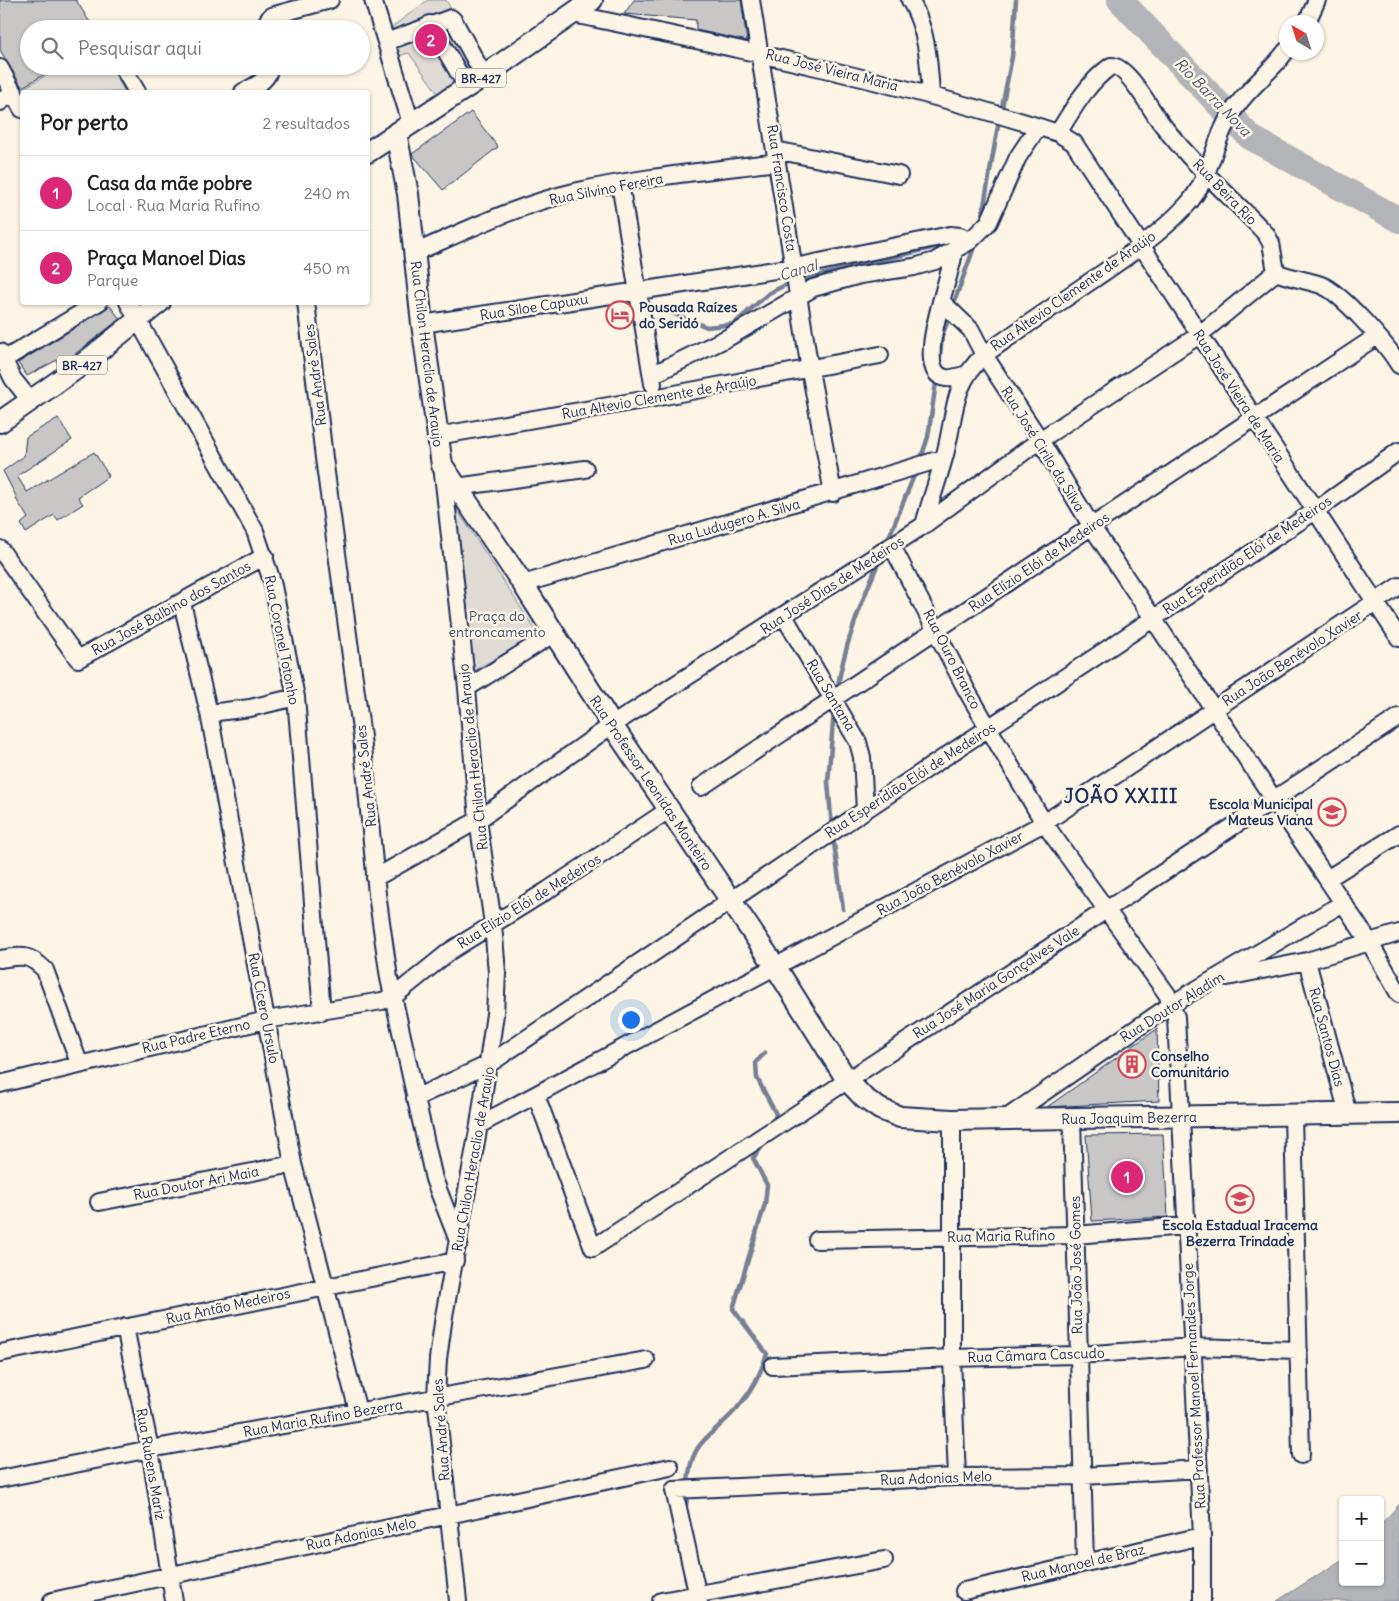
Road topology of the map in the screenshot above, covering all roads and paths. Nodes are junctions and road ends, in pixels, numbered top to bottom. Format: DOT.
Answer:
graph roads {
  1 [pos="330,0"];
  2 [pos="373,0"];
  3 [pos="592,0"];
  4 [pos="751,0"];
  5 [pos="910,0"];
  6 [pos="1317,0"];
  7 [pos="573,14"];
  8 [pos="1310,15"];
  9 [pos="268,20"];
  10 [pos="430,24"];
  11 [pos="386,42"];
  12 [pos="761,53"];
  13 [pos="1279,59"];
  14 [pos="0,68"];
  15 [pos="127,75"];
  16 [pos="266,75"];
  17 [pos="484,76"];
  18 [pos="467,87"];
  19 [pos="135,90"];
  20 [pos="247,90"];
  21 [pos="14,92"];
  22 [pos="931,95"];
  23 [pos="0,102"];
  24 [pos="20,104"];
  25 [pos="1038,127"];
  26 [pos="404,128"];
  27 [pos="1058,134"];
  28 [pos="370,151"];
  29 [pos="1080,153"];
  30 [pos="776,156"];
  31 [pos="1207,172"];
  32 [pos="899,175"];
  33 [pos="620,183"];
  34 [pos="970,241"];
  35 [pos="1141,246"];
  36 [pos="954,250"];
  37 [pos="414,253"];
  38 [pos="795,267"];
  39 [pos="1276,272"];
  40 [pos="636,292"];
  41 [pos="799,294"];
  42 [pos="942,302"];
  43 [pos="94,305"];
  44 [pos="130,305"];
  45 [pos="157,305"];
  46 [pos="306,305"];
  47 [pos="139,322"];
  48 [pos="422,324"];
  49 [pos="1199,334"];
  50 [pos="1377,336"];
  51 [pos="984,354"];
  52 [pos="880,355"];
  53 [pos="1,358"];
  54 [pos="1399,365"];
  55 [pos="810,370"];
  56 [pos="652,375"];
  57 [pos="965,375"];
  58 [pos="654,398"];
  59 [pos="30,400"];
  60 [pos="1254,419"];
  61 [pos="0,422"];
  62 [pos="437,436"];
  63 [pos="1040,440"];
  64 [pos="1399,451"];
  65 [pos="944,458"];
  66 [pos="442,464"];
  67 [pos="585,469"];
  68 [pos="457,487"];
  69 [pos="833,493"];
  70 [pos="1315,511"];
  71 [pos="924,525"];
  72 [pos="1092,527"];
  73 [pos="892,546"];
  74 [pos="0,549"];
  75 [pos="264,556"];
  76 [pos="522,584"];
  77 [pos="1399,586"];
  78 [pos="182,603"];
  79 [pos="1376,603"];
  80 [pos="784,616"];
  81 [pos="1153,618"];
  82 [pos="937,631"];
  83 [pos="553,634"];
  84 [pos="1399,638"];
  85 [pos="467,688"];
  86 [pos="296,697"];
  87 [pos="833,700"];
  88 [pos="1214,710"];
  89 [pos="209,713"];
  90 [pos="1399,717"];
  91 [pos="612,725"];
  92 [pos="988,729"];
  93 [pos="701,787"];
  94 [pos="1272,800"];
  95 [pos="670,809"];
  96 [pos="865,810"];
  97 [pos="478,820"];
  98 [pos="1044,823"];
  99 [pos="1399,834"];
  100 [pos="375,878"];
  101 [pos="1328,879"];
  102 [pos="730,900"];
  103 [pos="1343,903"];
  104 [pos="1108,909"];
  105 [pos="493,924"];
  106 [pos="1399,933"];
  107 [pos="1370,943"];
  108 [pos="0,959"];
  109 [pos="1307,961"];
  110 [pos="775,966"];
  111 [pos="1216,979"];
  112 [pos="1399,994"];
  113 [pos="393,997"];
  114 [pos="1172,1004"];
  115 [pos="322,1012"];
  116 [pos="266,1020"];
  117 [pos="79,1063"];
  118 [pos="489,1064"];
  119 [pos="847,1080"];
  120 [pos="0,1084"];
  121 [pos="536,1095"];
  122 [pos="416,1098"];
  123 [pos="864,1098"];
  124 [pos="1399,1113"];
  125 [pos="1348,1114"];
  126 [pos="1293,1115"];
  127 [pos="1182,1117"];
  128 [pos="1072,1118"];
  129 [pos="1005,1119"];
  130 [pos="952,1120"];
  131 [pos="480,1125"];
  132 [pos="293,1164"];
  133 [pos="100,1202"];
  134 [pos="1185,1226"];
  135 [pos="1075,1235"];
  136 [pos="952,1237"];
  137 [pos="817,1240"];
  138 [pos="459,1243"];
  139 [pos="456,1261"];
  140 [pos="323,1286"];
  141 [pos="125,1327"];
  142 [pos="1193,1347"];
  143 [pos="1299,1350"];
  144 [pos="0,1353"];
  145 [pos="1078,1355"];
  146 [pos="952,1358"];
  147 [pos="646,1360"];
  148 [pos="773,1366"];
  149 [pos="436,1397"];
  150 [pos="358,1411"];
  151 [pos="150,1449"];
  152 [pos="1301,1455"];
  153 [pos="670,1467"];
  154 [pos="1199,1469"];
  155 [pos="957,1476"];
  156 [pos="1083,1476"];
  157 [pos="0,1479"];
  158 [pos="448,1515"];
  159 [pos="1202,1536"];
  160 [pos="884,1560"];
  161 [pos="1085,1562"];
  162 [pos="169,1576"];
  163 [pos="964,1591"];
  164 [pos="698,1598"];
  165 [pos="52,1601"];
  166 [pos="174,1601"];
  167 [pos="458,1601"];
  168 [pos="661,1601"];
  169 [pos="1202,1601"];
  1 -- 9 [label="street"];
  2 -- 11 [label="street"];
  3 -- 7 [label="main road, BR-427"];
  4 -- 12 [label="street, Rua Francisco Costa"];
  5 -- 22 [label="street"];
  6 -- 8 [label="street"];
  7 -- 12 [label="street, Rua José Vieira Maria"];
  7 -- 17 [label="main road, BR-427"];
  10 -- 11 [label="street"];
  10 -- 17 [label="street"];
  10 -- 18 [label="street"];
  11 -- 26 [label="street"];
  12 -- 22 [label="street, Rua José Vieira Maria"];
  12 -- 30 [label="street, Rua Francisco Costa"];
  13 -- 31 [label="street, Rua Altevio Clemente de Araújo"];
  14 -- 21 [label="street"];
  15 -- 19 [label="street"];
  16 -- 20 [label="street"];
  17 -- 18 [label="main road, BR-427"];
  18 -- 26 [label="main road, BR-427"];
  21 -- 23 [label="street"];
  21 -- 24 [label="street"];
  22 -- 25 [label="street, Rua José Vieira Maria"];
  25 -- 27 [label="street, Rua José Vieira Maria"];
  25 -- 34 [label="street"];
  26 -- 28 [label="main road, BR-427"];
  26 -- 37 [label="main road, Rua Chilon Heraclio de Araujo"];
  27 -- 29 [label="street, Rua José Vieira Maria"];
  27 -- 31 [label="street, Rua Beira Rio"];
  29 -- 35 [label="street, Rua José Vieira de Maria"];
  30 -- 32 [label="street, Rua Silvino Fereira"];
  30 -- 33 [label="street, Rua Silvino Fereira"];
  30 -- 38 [label="street, Rua Francisco Costa"];
  31 -- 35 [label="street, Rua Altevio Clemente de Araújo"];
  31 -- 39 [label="street, Rua Beira Rio"];
  33 -- 37 [label="street, Rua Silvino Fereira"];
  33 -- 40 [label="street"];
  34 -- 36 [label="street"];
  34 -- 38 [label="street, Rua Siloe Capuxu"];
  35 -- 49 [label="street, Rua José Vieira de Maria"];
  35 -- 51 [label="street, Rua Altevio Clemente de Araújo"];
  36 -- 41 [label="street"];
  36 -- 42 [label="street"];
  37 -- 48 [label="main road, Rua Chilon Heraclio de Araujo"];
  38 -- 40 [label="street, Rua Siloe Capuxu"];
  38 -- 41 [label="street, Rua Francisco Costa"];
  39 -- 49 [label="street, Rua José Dias de Medeiros"];
  39 -- 50 [label="street"];
  40 -- 48 [label="street, Rua Siloe Capuxu"];
  40 -- 56 [label="street"];
  41 -- 55 [label="street, Rua Francisco Costa"];
  41 -- 56 [label="street"];
  42 -- 51 [label="street, Rua José Cirilo da Silva"];
  42 -- 57 [label="street"];
  43 -- 53 [label="street"];
  44 -- 47 [label="street, Rua Coronel Totonho"];
  45 -- 47 [label="main road, BR-427"];
  46 -- 100 [label="street, Rua André Sales"];
  47 -- 59 [label="main road, BR-427"];
  47 -- 75 [label="street, Rua Coronel Totonho"];
  48 -- 62 [label="main road, Rua Chilon Heraclio de Araujo"];
  49 -- 60 [label="street, Rua José Vieira de Maria"];
  49 -- 63 [label="street, Rua José Dias de Medeiros"];
  50 -- 54 [label="street"];
  50 -- 60 [label="street, Rua Elízio Elói de Medeiros"];
  51 -- 57 [label="street, Rua Altevio Clemente de Araújo"];
  51 -- 63 [label="street, Rua José Cirilo da Silva"];
  52 -- 55 [label="street, Rua Altevio Clemente de Araújo"];
  53 -- 59 [label="street"];
  55 -- 58 [label="street, Rua Altevio Clemente de Araújo"];
  55 -- 69 [label="street, Rua Francisco Costa"];
  56 -- 58 [label="street"];
  57 -- 65 [label="street"];
  58 -- 62 [label="street, Rua Altevio Clemente de Araújo"];
  59 -- 61 [label="main road, BR-427"];
  60 -- 70 [label="street, Rua José Vieira de Maria"];
  60 -- 72 [label="street, Rua Elízio Elói de Medeiros"];
  62 -- 66 [label="main road, Rua Chilon Heraclio de Araujo"];
  63 -- 71 [label="street, Rua José Dias de Medeiros"];
  63 -- 72 [label="street, Rua José Cirilo da Silva"];
  64 -- 70 [label="street, Rua Esperidião Elói de Medeiros"];
  65 -- 69 [label="street, Rua Ludugero A. Silva"];
  65 -- 71 [label="street"];
  66 -- 68 [label="main road, Rua Professor Leonidas Monteiro"];
  66 -- 85 [label="street, Rua Chilon Heraclio de Araujo"];
  67 -- 68 [label="street"];
  68 -- 76 [label="main road, Rua Professor Leonidas Monteiro"];
  69 -- 76 [label="street, Rua Ludugero A. Silva"];
  70 -- 79 [label="street, Rua José Vieira de Maria"];
  70 -- 81 [label="street, Rua Esperidião Elói de Medeiros"];
  71 -- 73 [label="street, Rua José Dias de Medeiros"];
  72 -- 81 [label="street, Rua José Cirilo da Silva"];
  72 -- 82 [label="street, Rua Elízio Elói de Medeiros"];
  73 -- 80 [label="street, Rua José Dias de Medeiros"];
  73 -- 82 [label="street, Rua Ouro Branco"];
  74 -- 78 [label="street, Rua José Balbino dos Santos"];
  75 -- 78 [label="street, Rua José Balbino dos Santos"];
  75 -- 86 [label="street, Rua Coronel Totonho"];
  76 -- 83 [label="main road, Rua Professor Leonidas Monteiro"];
  77 -- 79 [label="street, Rua João Benévolo Xavier"];
  78 -- 89 [label="street, Rua Cícero Ursulo"];
  79 -- 84 [label="street, Rua José Vieira de Maria"];
  79 -- 88 [label="street, Rua João Benévolo Xavier"];
  80 -- 87 [label="street, Rua Santana"];
  80 -- 91 [label="street, Rua José Dias de Medeiros"];
  81 -- 88 [label="street, Rua José Cirilo da Silva"];
  81 -- 92 [label="street, Rua Esperidião Elói de Medeiros"];
  82 -- 87 [label="street, Rua Elízio Elói de Medeiros"];
  82 -- 92 [label="street, Rua Ouro Branco"];
  83 -- 85 [label="street"];
  83 -- 91 [label="main road, Rua Professor Leonidas Monteiro"];
  85 -- 97 [label="street, Rua Chilon Heraclio de Araujo"];
  86 -- 89 [label="street"];
  86 -- 115 [label="street, Rua Coronel Totonho"];
  87 -- 93 [label="street, Rua Elízio Elói de Medeiros"];
  87 -- 96 [label="street, Rua Santana"];
  88 -- 94 [label="street, Rua José Cirilo da Silva"];
  88 -- 98 [label="street, Rua João Benévolo Xavier"];
  89 -- 116 [label="street, Rua Cícero Ursulo"];
  90 -- 94 [label="street, Rua José Maria Gonçalves Vale"];
  91 -- 95 [label="main road, Rua Professor Leonidas Monteiro"];
  91 -- 97 [label="street, Rua José Dias de Medeiros"];
  92 -- 96 [label="street, Rua Esperidião Elói de Medeiros"];
  92 -- 98 [label="street, Rua Ouro Branco"];
  94 -- 101 [label="street, Rua José Cirilo da Silva"];
  94 -- 104 [label="street, Rua José Maria Gonçalves Vale"];
  95 -- 102 [label="main road, Rua Professor Leonidas Monteiro"];
  95 -- 105 [label="street, Rua Elízio Elói de Medeiros"];
  96 -- 102 [label="street, Rua Esperidião Elói de Medeiros"];
  97 -- 100 [label="street, Rua José Dias de Medeiros"];
  97 -- 105 [label="street, Rua Chilon Heraclio de Araujo"];
  98 -- 104 [label="street, Rua Professor Manoel Fernandes Jorge"];
  98 -- 110 [label="street, Rua João Benévolo Xavier"];
  99 -- 101 [label="street"];
  100 -- 113 [label="street, Rua André Sales"];
  101 -- 103 [label="street, Rua José Cirilo da Silva"];
  102 -- 110 [label="main road, Rua Professor Leonidas Monteiro"];
  102 -- 118 [label="street, Rua Esperidião Elói de Medeiros"];
  103 -- 107 [label="street, Rua José Cirilo da Silva"];
  103 -- 111 [label="street, Rua Doutor Aladim"];
  104 -- 114 [label="street, Rua Professor Manoel Fernandes Jorge"];
  104 -- 119 [label="street, Rua José Maria Gonçalves Vale"];
  105 -- 113 [label="street, Rua Elízio Elói de Medeiros"];
  105 -- 118 [label="street, Rua Chilon Heraclio de Araujo"];
  106 -- 107 [label="street"];
  107 -- 109 [label="street"];
  107 -- 112 [label="street, Rua José Cirilo da Silva"];
  108 -- 117 [label="street"];
  109 -- 111 [label="street"];
  109 -- 125 [label="street, Rua Santos Dias"];
  110 -- 119 [label="main road, Rua Professor Leonidas Monteiro"];
  110 -- 121 [label="street, Rua João Benévolo Xavier"];
  111 -- 114 [label="street, Rua Doutor Aladim"];
  113 -- 115 [label="street, Rua Padre Eterno"];
  113 -- 122 [label="street, Rua André Sales"];
  114 -- 127 [label="street, Rua Professor Manoel Fernandes Jorge"];
  114 -- 129 [label="street, Rua Doutor Aladim"];
  115 -- 116 [label="street, Rua Padre Eterno"];
  116 -- 117 [label="street, Rua Padre Eterno"];
  116 -- 132 [label="street, Rua Cícero Ursulo"];
  117 -- 120 [label="street, Rua Padre Eterno"];
  118 -- 122 [label="street, Rua Esperidião Elói de Medeiros"];
  118 -- 131 [label="street, Rua Chilon Heraclio de Araujo"];
  119 -- 121 [label="street, Rua José Maria Gonçalves Vale"];
  119 -- 123 [label="main road, Rua Professor Leonidas Monteiro"];
  121 -- 131 [label="street, Rua João Benévolo Xavier"];
  122 -- 138 [label="street, Rua André Sales"];
  123 -- 130 [label="main road, Rua Joaquim Bezerra"];
  124 -- 125 [label="main road, Rua Joaquim Bezerra"];
  125 -- 126 [label="main road, Rua Joaquim Bezerra"];
  126 -- 127 [label="main road, Rua Joaquim Bezerra"];
  126 -- 143 [label="street"];
  127 -- 128 [label="main road, Rua Joaquim Bezerra"];
  127 -- 134 [label="street, Rua Professor Manoel Fernandes Jorge"];
  128 -- 129 [label="main road, Rua Joaquim Bezerra"];
  128 -- 135 [label="street, Rua João José Gomes"];
  129 -- 130 [label="main road, Rua Joaquim Bezerra"];
  130 -- 136 [label="street"];
  131 -- 138 [label="street, Rua Chilon Heraclio de Araujo"];
  132 -- 133 [label="street, Rua Doutor Ari Maia"];
  132 -- 140 [label="street, Rua Cícero Ursulo"];
  134 -- 135 [label="street, Rua Maria Rufino"];
  134 -- 142 [label="street, Rua Professor Manoel Fernandes Jorge"];
  135 -- 136 [label="street, Rua Maria Rufino"];
  135 -- 145 [label="street, Rua João José Gomes"];
  136 -- 137 [label="street, Rua Maria Rufino"];
  136 -- 146 [label="street"];
  138 -- 139 [label="street, Rua Chilon Heraclio de Araujo"];
  139 -- 140 [label="street, Rua Antão Medeiros"];
  139 -- 149 [label="street, Rua André Sales"];
  140 -- 141 [label="street, Rua Antão Medeiros"];
  140 -- 150 [label="street, Rua Cícero Ursulo"];
  141 -- 144 [label="street, Rua Antão Medeiros"];
  141 -- 151 [label="street, Rua Rubens Mariz"];
  142 -- 143 [label="street, Rua Câmara Cascudo"];
  142 -- 145 [label="street, Rua Câmara Cascudo"];
  142 -- 154 [label="street, Rua Professor Manoel Fernandes Jorge"];
  143 -- 152 [label="street"];
  145 -- 146 [label="street, Rua Câmara Cascudo"];
  145 -- 156 [label="street, Rua João José Gomes"];
  146 -- 148 [label="street, Rua Câmara Cascudo"];
  146 -- 155 [label="street"];
  147 -- 149 [label="street, Rua Maria Rufino Bezerra"];
  149 -- 150 [label="street, Rua Maria Rufino Bezerra"];
  149 -- 158 [label="street, Rua André Sales"];
  150 -- 151 [label="street, Rua Maria Rufino Bezerra"];
  151 -- 157 [label="street, Rua Maria Rufino Bezerra"];
  151 -- 162 [label="street, Rua Rubens Mariz"];
  153 -- 158 [label="street, Rua Adonias Melo"];
  154 -- 156 [label="street, Rua Adonias Melo"];
  154 -- 159 [label="street, Rua Professor Manoel Fernandes Jorge"];
  155 -- 156 [label="street, Rua Adonias Melo"];
  155 -- 164 [label="street, Rua Adonias Melo"];
  156 -- 161 [label="street, Rua João José Gomes"];
  158 -- 162 [label="street, Rua Adonias Melo"];
  158 -- 167 [label="street, Rua André Sales"];
  159 -- 161 [label="street, Rua Manoel de Braz"];
  159 -- 169 [label="street, Rua Professor Manoel Fernandes Jorge"];
  160 -- 164 [label="street"];
  161 -- 163 [label="street, Rua Manoel de Braz"];
  162 -- 165 [label="street, Rua Adonias Melo"];
  162 -- 166 [label="street, Rua Rubens Mariz"];
  164 -- 168 [label="street"];
}
